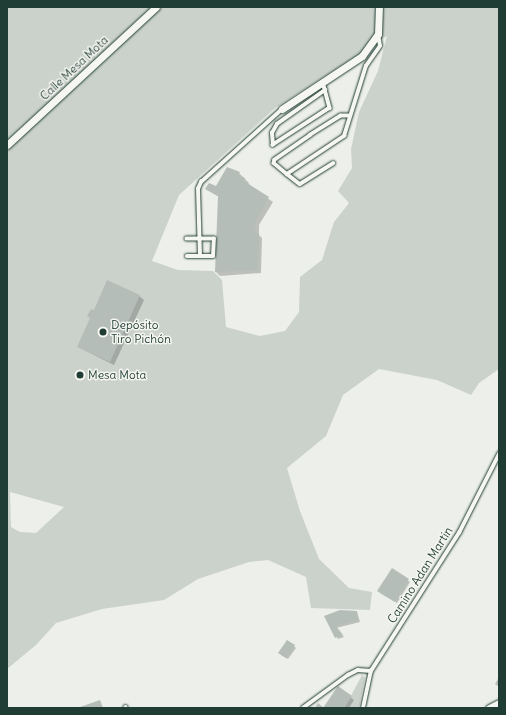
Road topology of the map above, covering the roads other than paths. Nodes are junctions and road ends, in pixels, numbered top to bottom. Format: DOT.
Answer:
graph roads {
  1 [pos="156,7"];
  2 [pos="379,7"];
  3 [pos="378,34"];
  4 [pos="323,82"];
  5 [pos="325,90"];
  6 [pos="282,109"];
  7 [pos="349,116"];
  8 [pos="7,146"];
  9 [pos="333,163"];
  10 [pos="287,174"];
  11 [pos="187,239"];
  12 [pos="200,239"];
  13 [pos="186,256"];
  14 [pos="200,256"];
  15 [pos="499,454"];
  16 [pos="371,671"];
  17 [pos="499,703"];
  18 [pos="303,708"];
  19 [pos="363,708"];
  20 [pos="489,708"];
  1 -- 8 [label="street, Calle Mesa Mota"];
  2 -- 3 [label="street"];
  3 -- 4 [label="street"];
  3 -- 7 [label="lane"];
  4 -- 5 [label="lane"];
  4 -- 6 [label="street"];
  5 -- 5 [label="lane"];
  6 -- 12 [label="lane"];
  7 -- 10 [label="lane"];
  7 -- 10 [label="lane"];
  9 -- 10 [label="lane"];
  11 -- 12 [label="lane"];
  12 -- 14 [label="lane"];
  12 -- 14 [label="lane"];
  13 -- 14 [label="lane"];
  15 -- 16 [label="lane, Camino Adan Martin"];
  16 -- 18 [label="lane"];
  16 -- 19 [label="lane, Camino Adan Martin"];
  17 -- 20 [label="street"];
}
